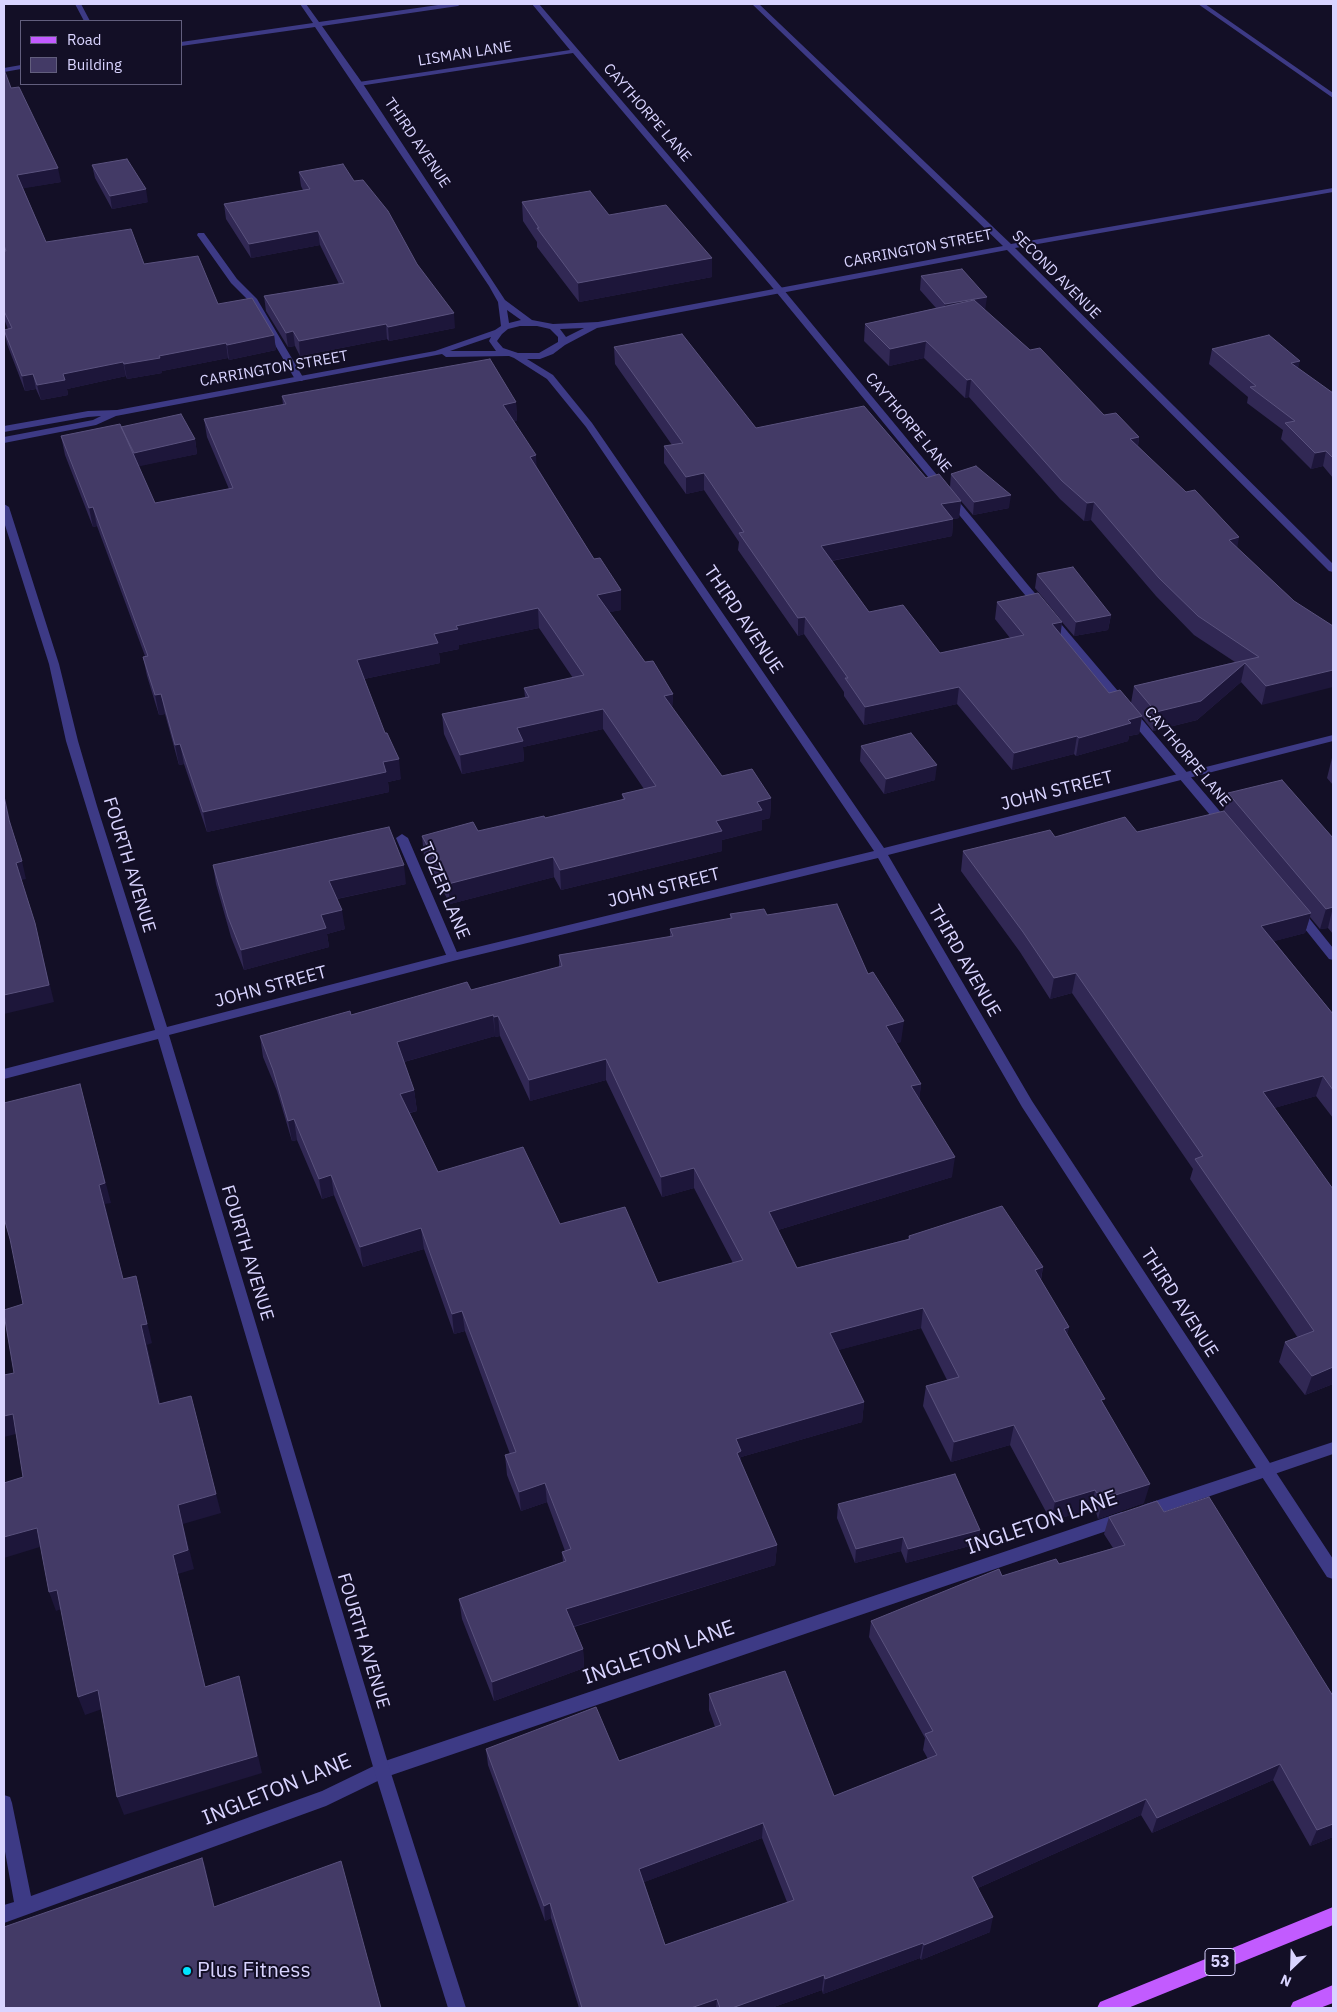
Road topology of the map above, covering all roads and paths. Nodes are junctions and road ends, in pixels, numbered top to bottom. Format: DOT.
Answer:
graph roads {
  1 [pos="78,4"];
  2 [pos="303,4"];
  3 [pos="458,4"];
  4 [pos="535,4"];
  5 [pos="755,4"];
  6 [pos="1201,4"];
  7 [pos="86,20"];
  8 [pos="316,24"];
  9 [pos="182,44"];
  10 [pos="575,51"];
  11 [pos="20,67"];
  12 [pos="4,70"];
  13 [pos="359,84"];
  14 [pos="1333,96"];
  15 [pos="1333,190"];
  16 [pos="201,234"];
  17 [pos="1009,247"];
  18 [pos="780,290"];
  19 [pos="502,302"];
  20 [pos="529,322"];
  21 [pos="598,325"];
  22 [pos="553,327"];
  23 [pos="502,329"];
  24 [pos="562,343"];
  25 [pos="437,354"];
  26 [pos="506,354"];
  27 [pos="517,356"];
  28 [pos="550,365"];
  29 [pos="299,380"];
  30 [pos="117,413"];
  31 [pos="4,429"];
  32 [pos="4,440"];
  33 [pos="4,507"];
  34 [pos="1333,569"];
  35 [pos="1333,738"];
  36 [pos="1184,776"];
  37 [pos="1232,834"];
  38 [pos="402,838"];
  39 [pos="881,854"];
  40 [pos="1292,906"];
  41 [pos="1333,956"];
  42 [pos="453,957"];
  43 [pos="162,1032"];
  44 [pos="4,1074"];
  45 [pos="1333,1448"];
  46 [pos="1268,1470"];
  47 [pos="1333,1572"];
  48 [pos="382,1770"];
  49 [pos="4,1803"];
  50 [pos="24,1907"];
  51 [pos="4,1914"];
  52 [pos="1333,1916"];
  53 [pos="1333,1994"];
  54 [pos="457,2008"];
  55 [pos="1106,2008"];
  56 [pos="1299,2008"];
  1 -- 7 [label="street"];
  2 -- 8 [label="street, THIRD AVENUE"];
  3 -- 8 [label="street"];
  4 -- 10 [label="street, CAYTHORPE LANE"];
  5 -- 17 [label="street, SECOND AVENUE"];
  6 -- 14 [label="street"];
  8 -- 9 [label="street"];
  8 -- 13 [label="street, THIRD AVENUE"];
  10 -- 13 [label="street, LISMAN LANE"];
  10 -- 18 [label="street, CAYTHORPE LANE"];
  11 -- 12 [label="street"];
  13 -- 19 [label="street, THIRD AVENUE"];
  15 -- 17 [label="street, CARRINGTON STREET"];
  16 -- 29 [label="street"];
  17 -- 18 [label="street, CARRINGTON STREET"];
  17 -- 34 [label="street, SECOND AVENUE"];
  18 -- 21 [label="street, CARRINGTON STREET"];
  18 -- 36 [label="street, CAYTHORPE LANE"];
  19 -- 20 [label="street, THIRD AVENUE"];
  19 -- 23 [label="street, THIRD AVENUE"];
  20 -- 22 [label="street, CARRINGTON STREET"];
  20 -- 23 [label="street, CARRINGTON STREET"];
  21 -- 22 [label="street, CARRINGTON STREET"];
  21 -- 24 [label="street, CARRINGTON STREET"];
  22 -- 24 [label="street"];
  23 -- 25 [label="street, CARRINGTON STREET"];
  23 -- 26 [label="street, THIRD AVENUE"];
  24 -- 28 [label="street, CARRINGTON STREET"];
  25 -- 26 [label="street, CARRINGTON STREET"];
  25 -- 29 [label="street, CARRINGTON STREET"];
  26 -- 27 [label="street, CARRINGTON STREET"];
  27 -- 28 [label="street, THIRD AVENUE"];
  27 -- 28 [label="street"];
  28 -- 39 [label="street, THIRD AVENUE"];
  29 -- 30 [label="street, CARRINGTON STREET"];
  30 -- 31 [label="street, CARRINGTON STREET"];
  30 -- 32 [label="street, CARRINGTON STREET"];
  33 -- 43 [label="street, FOURTH AVENUE"];
  35 -- 36 [label="street, JOHN STREET"];
  36 -- 37 [label="street, CAYTHORPE LANE"];
  36 -- 39 [label="street, JOHN STREET"];
  38 -- 42 [label="street, TOZER LANE"];
  39 -- 42 [label="street, JOHN STREET"];
  39 -- 46 [label="street, THIRD AVENUE"];
  40 -- 41 [label="street"];
  42 -- 43 [label="street, JOHN STREET"];
  43 -- 44 [label="street, JOHN STREET"];
  43 -- 48 [label="street, FOURTH AVENUE"];
  45 -- 46 [label="street, INGLETON LANE"];
  46 -- 47 [label="street, THIRD AVENUE"];
  46 -- 48 [label="street, INGLETON LANE"];
  48 -- 50 [label="street, INGLETON LANE"];
  48 -- 54 [label="street, FOURTH AVENUE"];
  49 -- 50 [label="street"];
  50 -- 51 [label="street, INGLETON LANE"];
  52 -- 55 [label="main road, 53"];
  53 -- 56 [label="main road"];
}
